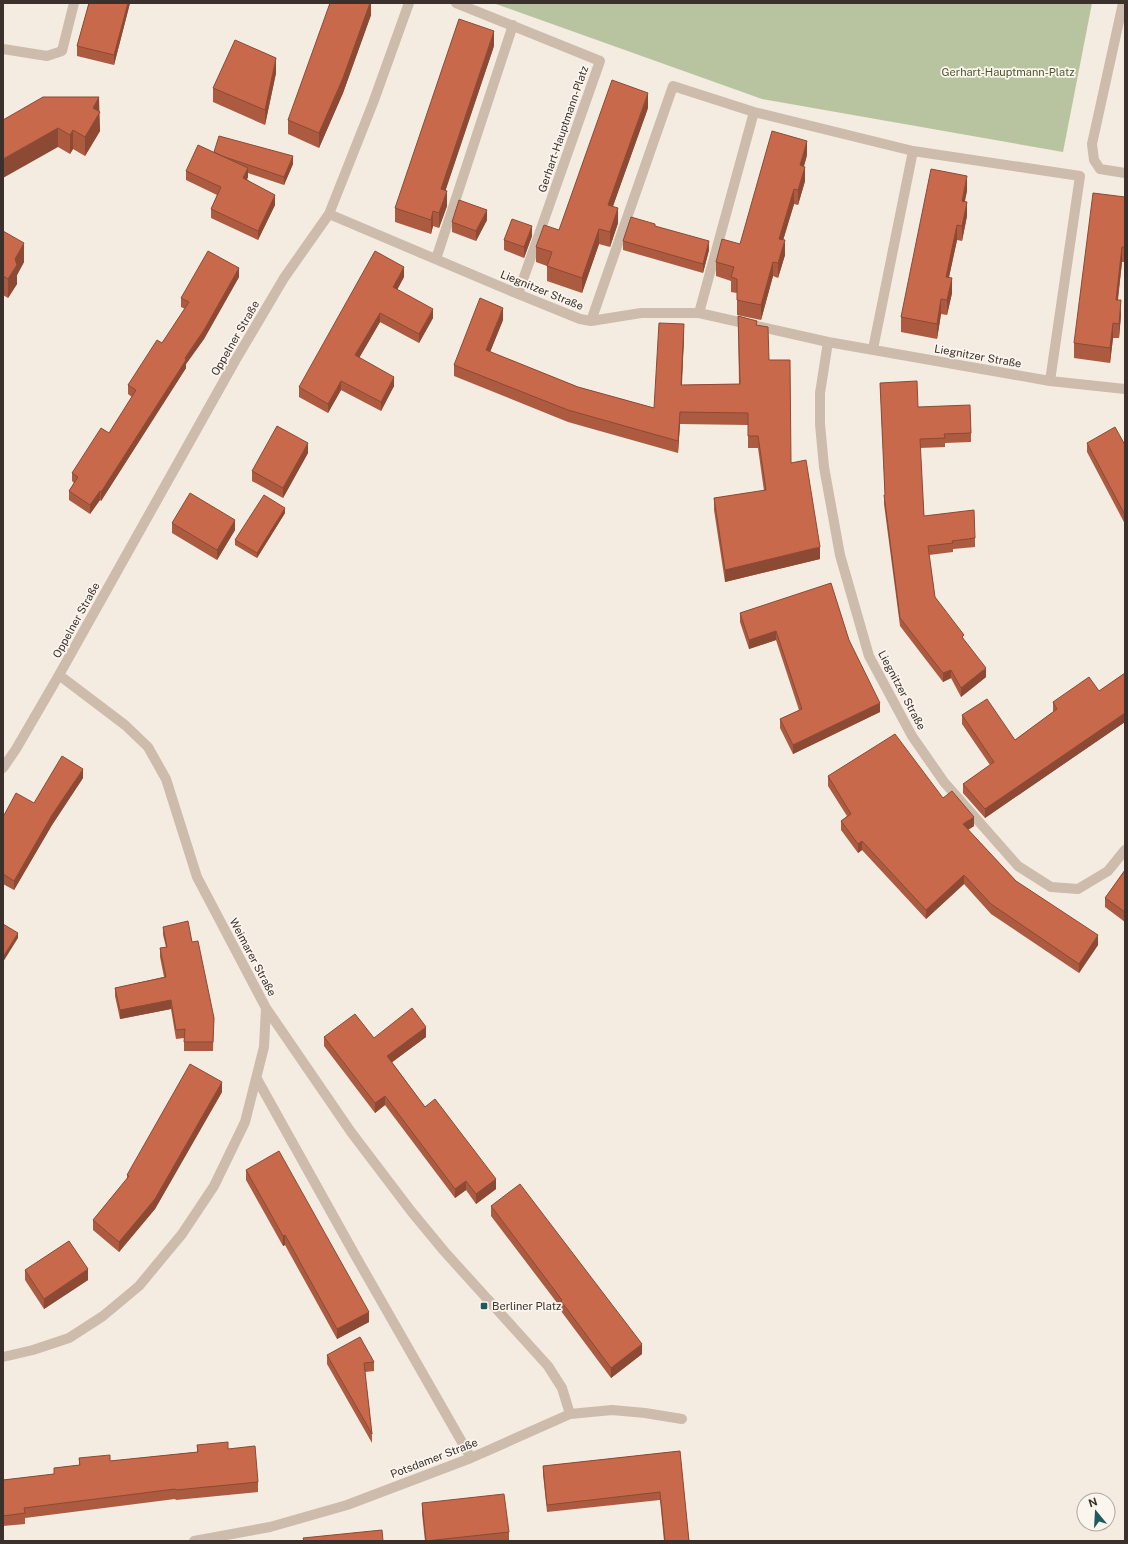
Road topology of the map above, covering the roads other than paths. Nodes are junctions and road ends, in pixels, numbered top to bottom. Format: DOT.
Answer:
graph roads {
  1 [pos="74,3"];
  2 [pos="409,3"];
  3 [pos="456,3"];
  4 [pos="1123,3"];
  5 [pos="513,25"];
  6 [pos="3,49"];
  7 [pos="754,112"];
  8 [pos="913,151"];
  9 [pos="1125,173"];
  10 [pos="329,214"];
  11 [pos="436,259"];
  12 [pos="518,294"];
  13 [pos="699,313"];
  14 [pos="591,321"];
  15 [pos="828,342"];
  16 [pos="873,349"];
  17 [pos="1050,381"];
  18 [pos="1125,389"];
  19 [pos="59,675"];
  20 [pos="3,768"];
  21 [pos="1125,850"];
  22 [pos="266,1008"];
  23 [pos="256,1079"];
  24 [pos="3,1357"];
  25 [pos="570,1414"];
  26 [pos="682,1419"];
  27 [pos="471,1458"];
  28 [pos="194,1541"];
  1 -- 6 [label="street"];
  2 -- 10 [label="street, Oppelner Straße"];
  3 -- 5 [label="street, Gerhart-Hauptmann-Platz"];
  4 -- 9 [label="street"];
  5 -- 11 [label="street"];
  5 -- 12 [label="street, Gerhart-Hauptmann-Platz"];
  7 -- 8 [label="street"];
  7 -- 13 [label="street"];
  7 -- 14 [label="street"];
  8 -- 16 [label="street"];
  8 -- 17 [label="street"];
  10 -- 11 [label="street, Liegnitzer Straße"];
  10 -- 19 [label="street, Oppelner Straße"];
  11 -- 12 [label="street, Liegnitzer Straße"];
  12 -- 14 [label="street, Liegnitzer Straße"];
  13 -- 14 [label="street, Liegnitzer Straße"];
  13 -- 15 [label="street, Liegnitzer Straße"];
  15 -- 16 [label="street, Liegnitzer Straße"];
  15 -- 21 [label="street, Liegnitzer Straße"];
  16 -- 17 [label="street, Liegnitzer Straße"];
  17 -- 18 [label="street, Liegnitzer Straße"];
  19 -- 20 [label="street, Oppelner Straße"];
  19 -- 22 [label="street, Weimarer Straße"];
  22 -- 23 [label="street, Weimarer Straße"];
  22 -- 25 [label="street"];
  23 -- 24 [label="street, Weimarer Straße"];
  23 -- 27 [label="street"];
  25 -- 26 [label="street, Potsdamer Straße"];
  25 -- 27 [label="street, Potsdamer Straße"];
  27 -- 28 [label="street, Potsdamer Straße"];
}
